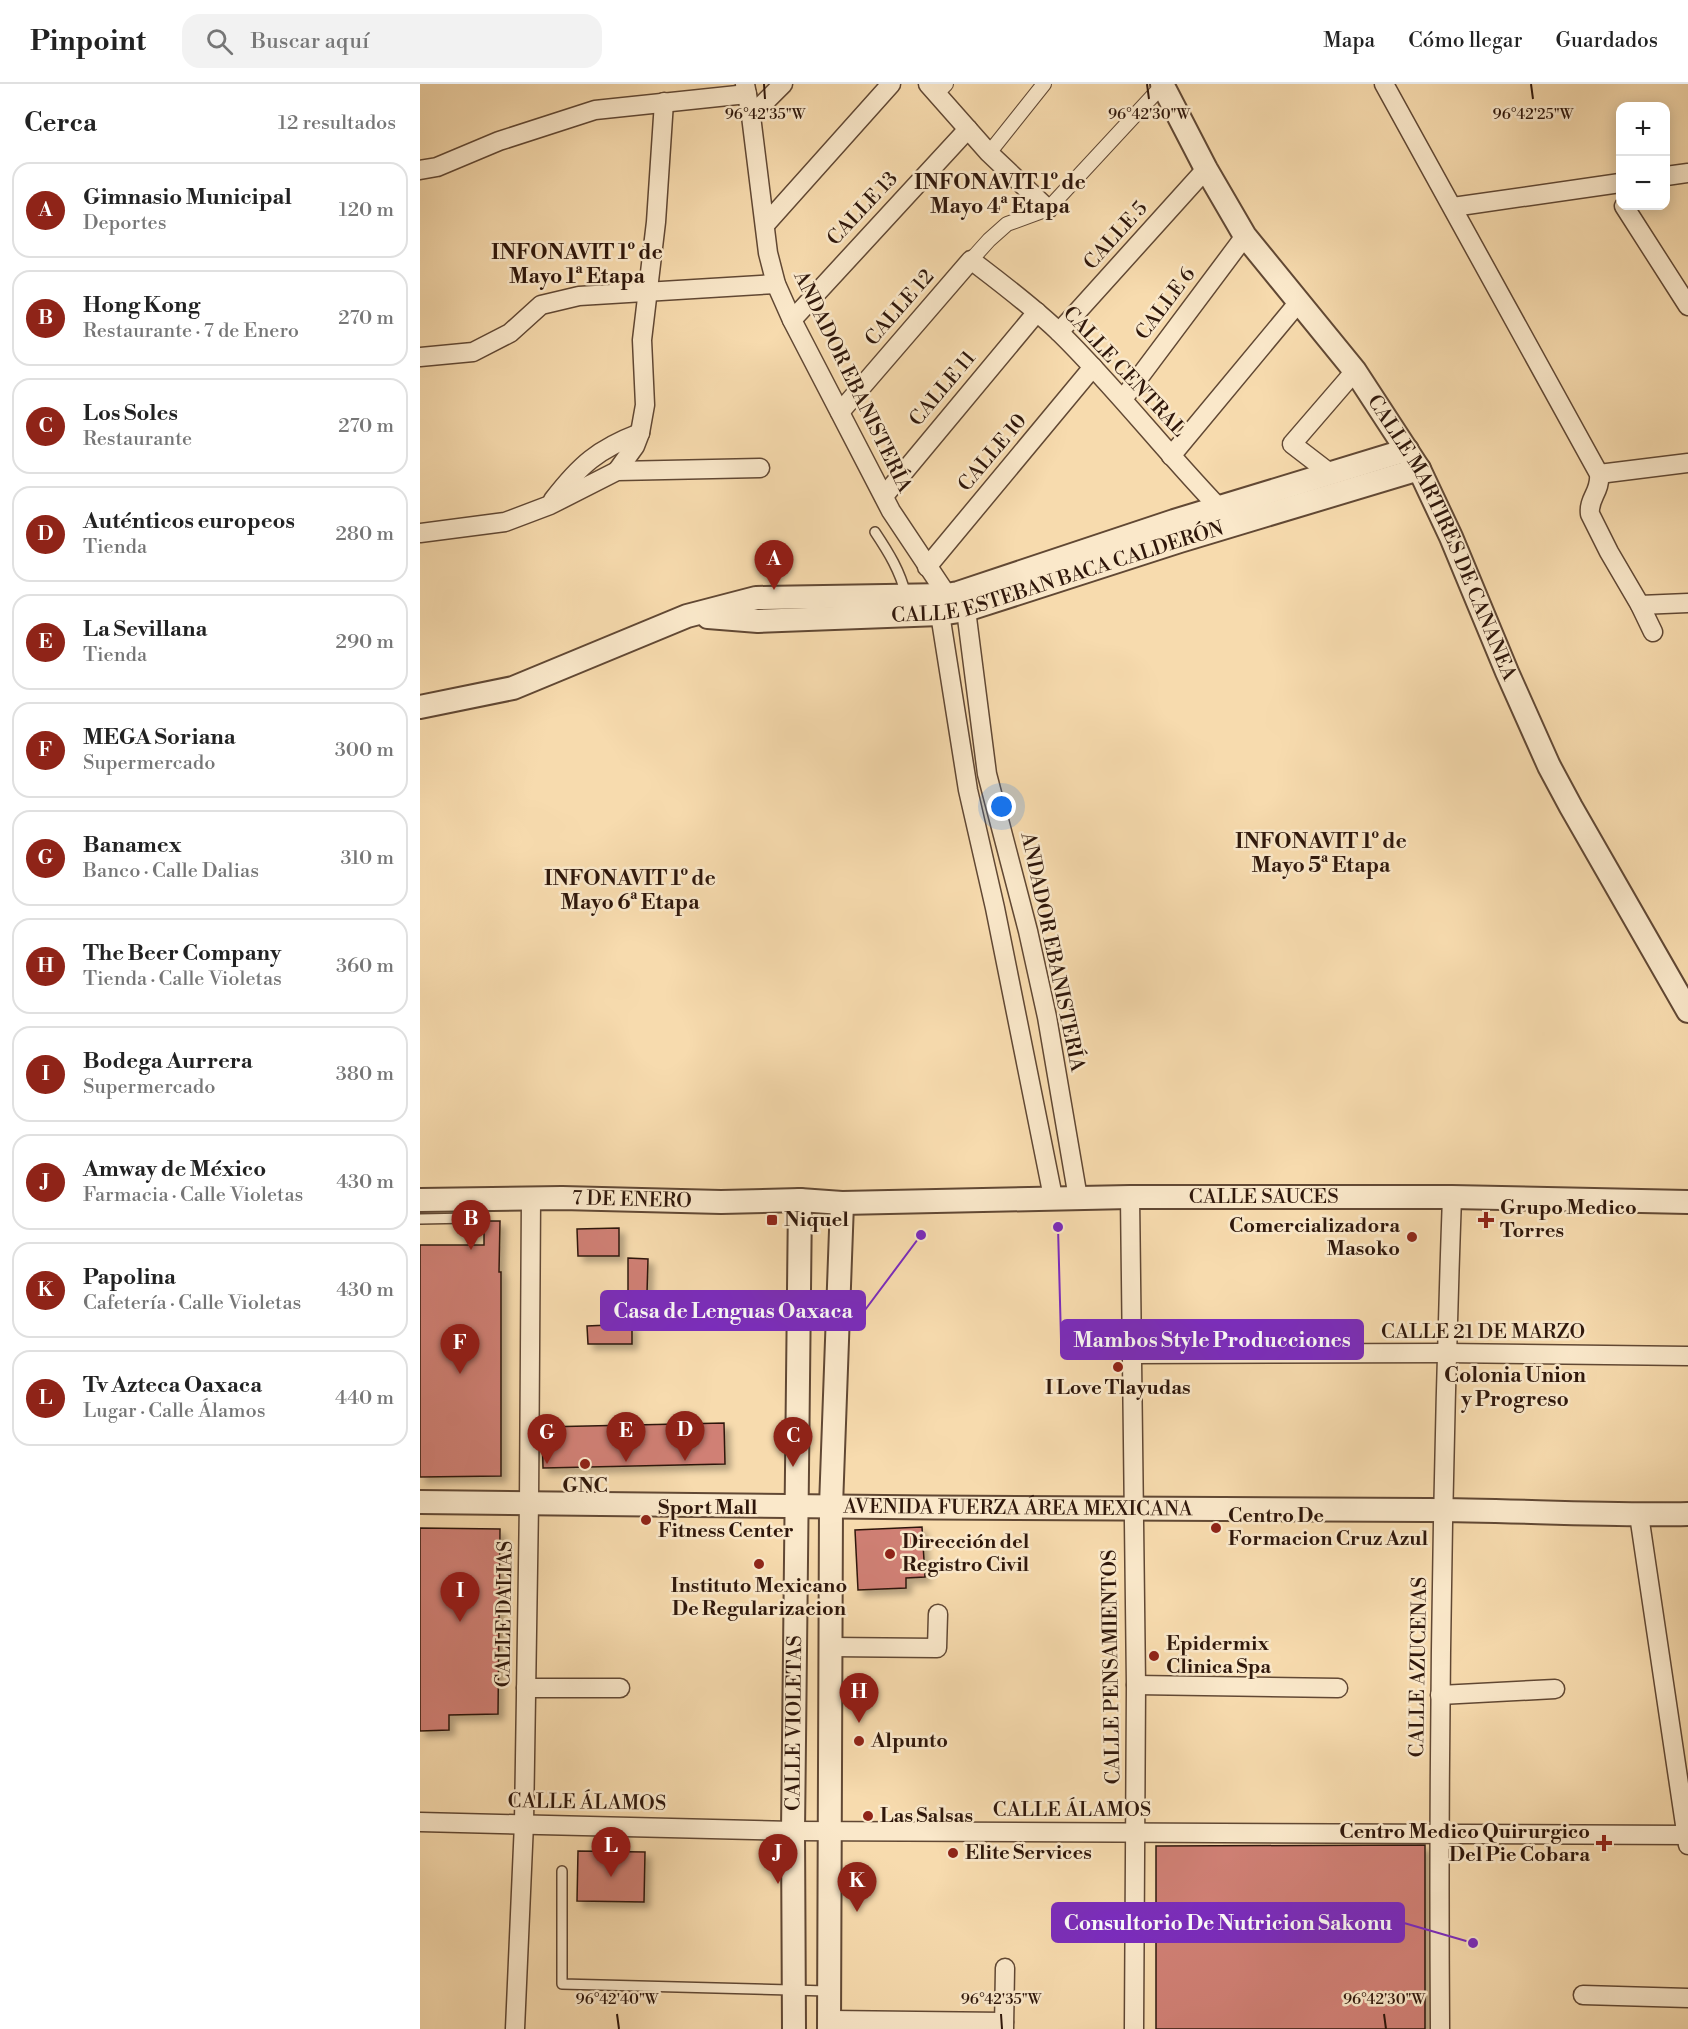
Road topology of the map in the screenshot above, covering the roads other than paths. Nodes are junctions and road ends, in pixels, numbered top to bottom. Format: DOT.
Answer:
graph roads {
  1 [pos="783,84"];
  2 [pos="891,84"];
  3 [pos="1044,84"];
  4 [pos="1384,84"];
  5 [pos="1162,85"];
  6 [pos="937,87"];
  7 [pos="746,89"];
  8 [pos="664,102"];
  9 [pos="751,116"];
  10 [pos="968,129"];
  11 [pos="989,153"];
  12 [pos="1206,169"];
  13 [pos="420,170"];
  14 [pos="1688,173"];
  15 [pos="1670,175"];
  16 [pos="1615,183"];
  17 [pos="1453,207"];
  18 [pos="1048,209"];
  19 [pos="1627,210"];
  20 [pos="765,225"];
  21 [pos="1245,236"];
  22 [pos="971,260"];
  23 [pos="776,284"];
  24 [pos="649,291"];
  25 [pos="1298,303"];
  26 [pos="1688,306"];
  27 [pos="1037,312"];
  28 [pos="792,320"];
  29 [pos="1059,332"];
  30 [pos="420,357"];
  31 [pos="1093,367"];
  32 [pos="1355,371"];
  33 [pos="1123,399"];
  34 [pos="840,412"];
  35 [pos="640,433"];
  36 [pos="1407,450"];
  37 [pos="1171,456"];
  38 [pos="1688,463"];
  39 [pos="760,468"];
  40 [pos="1419,469"];
  41 [pos="617,471"];
  42 [pos="1331,474"];
  43 [pos="1599,474"];
  44 [pos="884,496"];
  45 [pos="550,505"];
  46 [pos="1227,516"];
  47 [pos="875,532"];
  48 [pos="420,533"];
  49 [pos="927,567"];
  50 [pos="1688,603"];
  51 [pos="906,605"];
  52 [pos="1640,605"];
  53 [pos="952,608"];
  54 [pos="1653,632"];
  55 [pos="420,707"];
  56 [pos="1688,1011"];
  57 [pos="1053,1197"];
  58 [pos="1078,1197"];
  59 [pos="1130,1197"];
  60 [pos="1452,1197"];
  61 [pos="531,1199"];
  62 [pos="420,1200"];
  63 [pos="476,1200"];
  64 [pos="800,1200"];
  65 [pos="1688,1202"];
  66 [pos="842,1203"];
  67 [pos="420,1219"];
  68 [pos="1446,1353"];
  69 [pos="1133,1354"];
  70 [pos="1688,1356"];
  71 [pos="420,1502"];
  72 [pos="529,1503"];
  73 [pos="795,1506"];
  74 [pos="831,1506"];
  75 [pos="1133,1510"];
  76 [pos="1444,1510"];
  77 [pos="1688,1514"];
  78 [pos="1639,1515"];
  79 [pos="938,1614"];
  80 [pos="831,1647"];
  81 [pos="1136,1686"];
  82 [pos="526,1688"];
  83 [pos="1338,1688"];
  84 [pos="620,1689"];
  85 [pos="1555,1689"];
  86 [pos="1440,1695"];
  87 [pos="420,1822"];
  88 [pos="524,1824"];
  89 [pos="831,1830"];
  90 [pos="793,1831"];
  91 [pos="1136,1833"];
  92 [pos="1439,1833"];
  93 [pos="1688,1839"];
  94 [pos="562,1871"];
  95 [pos="1005,1968"];
  96 [pos="795,1991"];
  97 [pos="830,1991"];
  98 [pos="1583,1995"];
  99 [pos="1688,1998"];
  100 [pos="829,2024"];
  101 [pos="1004,2026"];
  102 [pos="515,2029"];
  103 [pos="794,2029"];
  104 [pos="1134,2029"];
  105 [pos="1440,2029"];
  1 -- 9 [label="street"];
  2 -- 20 [label="street"];
  3 -- 11 [label="street"];
  4 -- 17 [label="street"];
  5 -- 12 [label="street, CALLE MARTIRES DE CANANEA"];
  5 -- 18 [label="street"];
  6 -- 10 [label="street"];
  7 -- 8 [label="street"];
  7 -- 9 [label="street, ANDADOR EBANISTERÍA"];
  8 -- 13 [label="street"];
  8 -- 24 [label="street"];
  9 -- 20 [label="street, ANDADOR EBANISTERÍA"];
  10 -- 11 [label="street"];
  10 -- 28 [label="street, CALLE 13"];
  11 -- 18 [label="street"];
  12 -- 21 [label="street, CALLE MARTIRES DE CANANEA"];
  12 -- 29 [label="street, CALLE 5"];
  14 -- 15 [label="street"];
  16 -- 17 [label="street"];
  17 -- 43 [label="street"];
  18 -- 22 [label="street"];
  19 -- 26 [label="street"];
  20 -- 23 [label="street, ANDADOR EBANISTERÍA"];
  21 -- 25 [label="street, CALLE MARTIRES DE CANANEA"];
  21 -- 33 [label="street, CALLE 6"];
  22 -- 27 [label="street, CALLE CENTRAL"];
  22 -- 34 [label="street, CALLE 12"];
  23 -- 24 [label="street"];
  23 -- 28 [label="street, ANDADOR EBANISTERÍA"];
  24 -- 30 [label="street"];
  24 -- 35 [label="street"];
  25 -- 32 [label="street, CALLE MARTIRES DE CANANEA"];
  25 -- 37 [label="street"];
  27 -- 29 [label="street, CALLE CENTRAL"];
  27 -- 44 [label="street, CALLE 11"];
  28 -- 34 [label="street, ANDADOR EBANISTERÍA"];
  29 -- 31 [label="street, CALLE CENTRAL"];
  31 -- 33 [label="street, CALLE CENTRAL"];
  31 -- 49 [label="street, CALLE 10"];
  32 -- 36 [label="street, CALLE MARTIRES DE CANANEA"];
  32 -- 42 [label="street"];
  33 -- 37 [label="street, CALLE CENTRAL"];
  34 -- 44 [label="street, ANDADOR EBANISTERÍA"];
  35 -- 41 [label="street"];
  35 -- 45 [label="street"];
  36 -- 40 [label="street, CALLE MARTIRES DE CANANEA"];
  36 -- 42 [label="street, CALLE ESTEBAN BACA CALDERÓN"];
  37 -- 46 [label="street, CALLE CENTRAL"];
  38 -- 43 [label="street"];
  39 -- 41 [label="street"];
  40 -- 46 [label="street, CALLE ESTEBAN BACA CALDERÓN"];
  40 -- 56 [label="street, CALLE MARTIRES DE CANANEA"];
  41 -- 45 [label="street"];
  42 -- 46 [label="street, CALLE ESTEBAN BACA CALDERÓN"];
  43 -- 52 [label="street"];
  44 -- 49 [label="street, ANDADOR EBANISTERÍA"];
  45 -- 48 [label="street"];
  46 -- 53 [label="street, CALLE ESTEBAN BACA CALDERÓN"];
  47 -- 51 [label="lane"];
  49 -- 53 [label="street, ANDADOR EBANISTERÍA"];
  50 -- 52 [label="street"];
  51 -- 53 [label="street, CALLE ESTEBAN BACA CALDERÓN"];
  51 -- 55 [label="street, CALLE ESTEBAN BACA CALDERÓN"];
  52 -- 54 [label="street"];
  53 -- 57 [label="street, ANDADOR EBANISTERÍA"];
  53 -- 58 [label="street, ANDADOR EBANISTERÍA"];
  57 -- 58 [label="street, CALLE SAUCES"];
  57 -- 66 [label="street, CALLE SAUCES"];
  58 -- 59 [label="street, CALLE SAUCES"];
  59 -- 60 [label="street, CALLE SAUCES"];
  59 -- 69 [label="street, CALLE PENSAMIENTOS"];
  60 -- 65 [label="street, CALLE SAUCES"];
  60 -- 68 [label="street, CALLE AZUCENAS"];
  61 -- 63 [label="street, 7 DE ENERO"];
  61 -- 64 [label="street, 7 DE ENERO"];
  61 -- 72 [label="street, CALLE DALIAS"];
  62 -- 63 [label="street, 7 DE ENERO"];
  63 -- 67 [label="lane"];
  64 -- 66 [label="street, 7 DE ENERO"];
  64 -- 73 [label="street, CALLE VIOLETAS"];
  66 -- 74 [label="street, CALLE VIOLETAS"];
  68 -- 69 [label="street, CALLE 21 DE MARZO"];
  68 -- 70 [label="street, CALLE 21 DE MARZO"];
  68 -- 76 [label="street, CALLE AZUCENAS"];
  69 -- 75 [label="street, CALLE PENSAMIENTOS"];
  71 -- 72 [label="street, AVENIDA FUERZA ÁREA MEXICANA"];
  72 -- 73 [label="street, AVENIDA FUERZA ÁREA MEXICANA"];
  72 -- 82 [label="street, CALLE DALIAS"];
  73 -- 74 [label="street, AVENIDA FUERZA ÁREA MEXICANA"];
  73 -- 90 [label="street, CALLE VIOLETAS"];
  74 -- 75 [label="street, AVENIDA FUERZA ÁREA MEXICANA"];
  74 -- 80 [label="street, CALLE VIOLETAS"];
  75 -- 76 [label="street, AVENIDA FUERZA ÁREA MEXICANA"];
  75 -- 81 [label="street, CALLE PENSAMIENTOS"];
  76 -- 78 [label="street, AVENIDA FUERZA ÁREA MEXICANA"];
  76 -- 86 [label="street, CALLE AZUCENAS"];
  77 -- 78 [label="street, AVENIDA FUERZA ÁREA MEXICANA"];
  78 -- 93 [label="street"];
  79 -- 80 [label="street"];
  80 -- 89 [label="street, CALLE VIOLETAS"];
  81 -- 83 [label="street"];
  81 -- 91 [label="street, CALLE PENSAMIENTOS"];
  82 -- 84 [label="street"];
  82 -- 88 [label="street, CALLE DALIAS"];
  85 -- 86 [label="street"];
  86 -- 92 [label="street, CALLE AZUCENAS"];
  87 -- 88 [label="street, CALLE ÁLAMOS"];
  88 -- 90 [label="street, CALLE ÁLAMOS"];
  88 -- 102 [label="street, CALLE DALIAS"];
  89 -- 90 [label="street, CALLE ÁLAMOS"];
  89 -- 91 [label="street, CALLE ÁLAMOS"];
  89 -- 97 [label="street, CALLE VIOLETAS"];
  90 -- 96 [label="street, CALLE VIOLETAS"];
  91 -- 92 [label="street, CALLE ÁLAMOS"];
  91 -- 104 [label="street, CALLE PENSAMIENTOS"];
  92 -- 93 [label="street, CALLE ÁLAMOS"];
  92 -- 105 [label="street, CALLE AZUCENAS"];
  94 -- 96 [label="lane"];
  95 -- 101 [label="street"];
  96 -- 97 [label="lane"];
  96 -- 103 [label="street, CALLE VIOLETAS"];
  97 -- 100 [label="street, CALLE VIOLETAS"];
  98 -- 99 [label="street"];
  100 -- 101 [label="street"];
}
